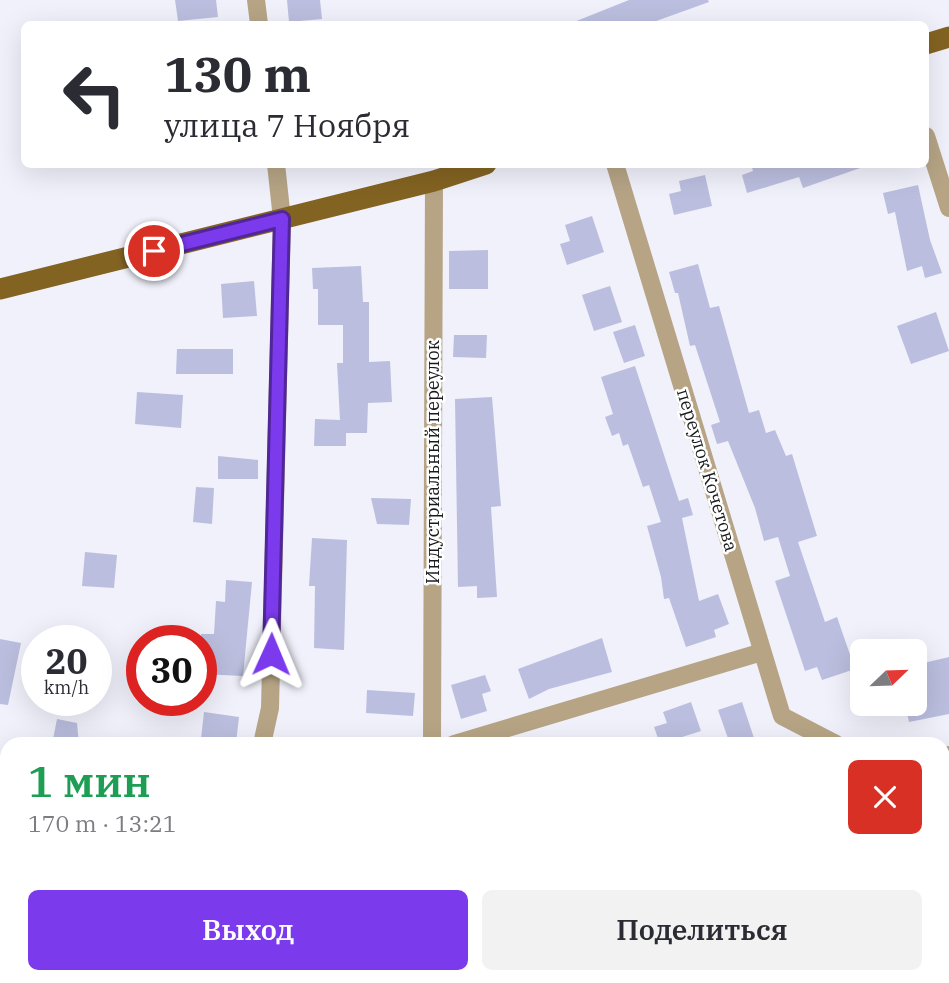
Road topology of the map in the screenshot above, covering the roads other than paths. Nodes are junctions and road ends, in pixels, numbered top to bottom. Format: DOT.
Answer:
graph roads {
  1 [pos="256,0"];
  2 [pos="259,21"];
  3 [pos="949,37"];
  4 [pos="929,43"];
  5 [pos="929,145"];
  6 [pos="276,168"];
  7 [pos="474,168"];
  8 [pos="616,168"];
  9 [pos="434,181"];
  10 [pos="949,208"];
  11 [pos="282,219"];
  12 [pos="0,289"];
  13 [pos="762,652"];
  14 [pos="263,737"];
  15 [pos="432,737"];
  16 [pos="477,737"];
  17 [pos="822,737"];
  1 -- 2 [label="street"];
  3 -- 4 [label="main road"];
  5 -- 10 [label="street"];
  6 -- 11 [label="street"];
  7 -- 9 [label="main road"];
  8 -- 13 [label="street, переулок Кочетова"];
  9 -- 11 [label="main road"];
  9 -- 15 [label="street, Индустриальный переулок"];
  11 -- 12 [label="main road"];
  11 -- 14 [label="street"];
  13 -- 16 [label="street"];
  13 -- 17 [label="street, переулок Кочетова"];
}
